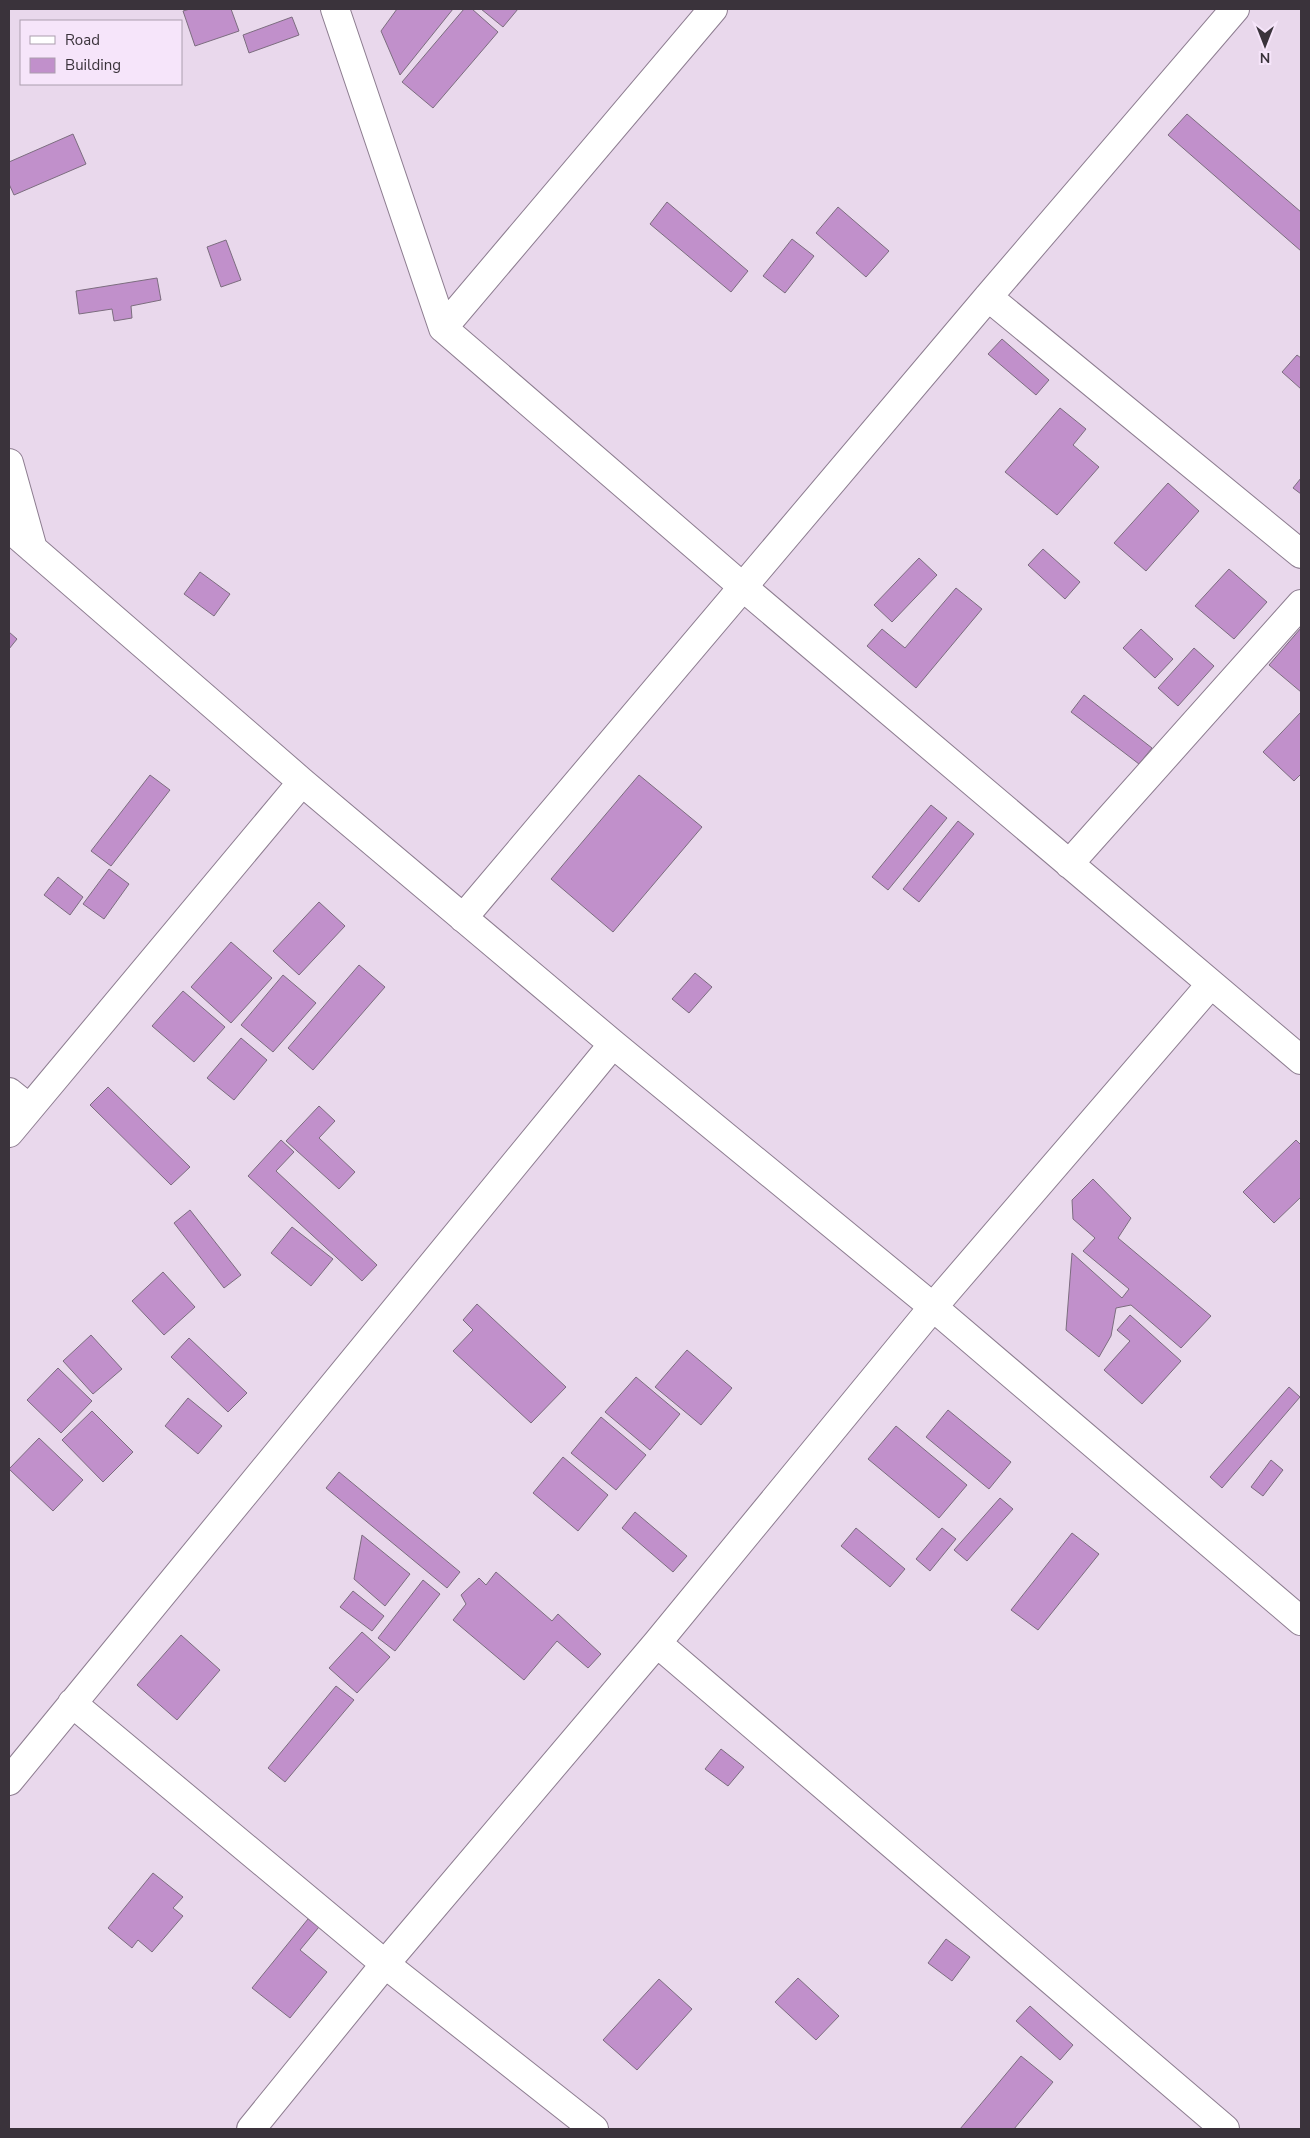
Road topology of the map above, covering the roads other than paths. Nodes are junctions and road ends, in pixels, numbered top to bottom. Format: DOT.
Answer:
graph roads {
  1 [pos="335,9"];
  2 [pos="713,9"];
  3 [pos="1235,9"];
  4 [pos="988,297"];
  5 [pos="443,328"];
  6 [pos="9,463"];
  7 [pos="9,528"];
  8 [pos="33,549"];
  9 [pos="1301,554"];
  10 [pos="744,588"];
  11 [pos="1301,604"];
  12 [pos="302,782"];
  13 [pos="1069,864"];
  14 [pos="463,918"];
  15 [pos="1211,984"];
  16 [pos="612,1044"];
  17 [pos="1301,1060"];
  18 [pos="19,1100"];
  19 [pos="9,1133"];
  20 [pos="934,1307"];
  21 [pos="1301,1621"];
  22 [pos="657,1643"];
  23 [pos="72,1703"];
  24 [pos="9,1781"];
  25 [pos="385,1964"];
  26 [pos="251,2129"];
  27 [pos="594,2129"];
  28 [pos="1225,2129"];
  1 -- 5 [label="street"];
  2 -- 5 [label="street"];
  3 -- 4 [label="street"];
  4 -- 9 [label="street"];
  4 -- 10 [label="street"];
  5 -- 10 [label="street"];
  6 -- 8 [label="street"];
  7 -- 8 [label="street"];
  8 -- 12 [label="street"];
  10 -- 13 [label="street"];
  10 -- 14 [label="street"];
  11 -- 13 [label="street"];
  12 -- 14 [label="street"];
  12 -- 18 [label="street"];
  13 -- 15 [label="street"];
  14 -- 16 [label="street"];
  15 -- 17 [label="street"];
  15 -- 20 [label="street"];
  16 -- 20 [label="street"];
  16 -- 23 [label="street"];
  18 -- 19 [label="street"];
  20 -- 21 [label="street"];
  20 -- 22 [label="street"];
  22 -- 25 [label="street"];
  22 -- 28 [label="street"];
  23 -- 24 [label="street"];
  23 -- 25 [label="street"];
  25 -- 26 [label="street"];
  25 -- 27 [label="street"];
}
